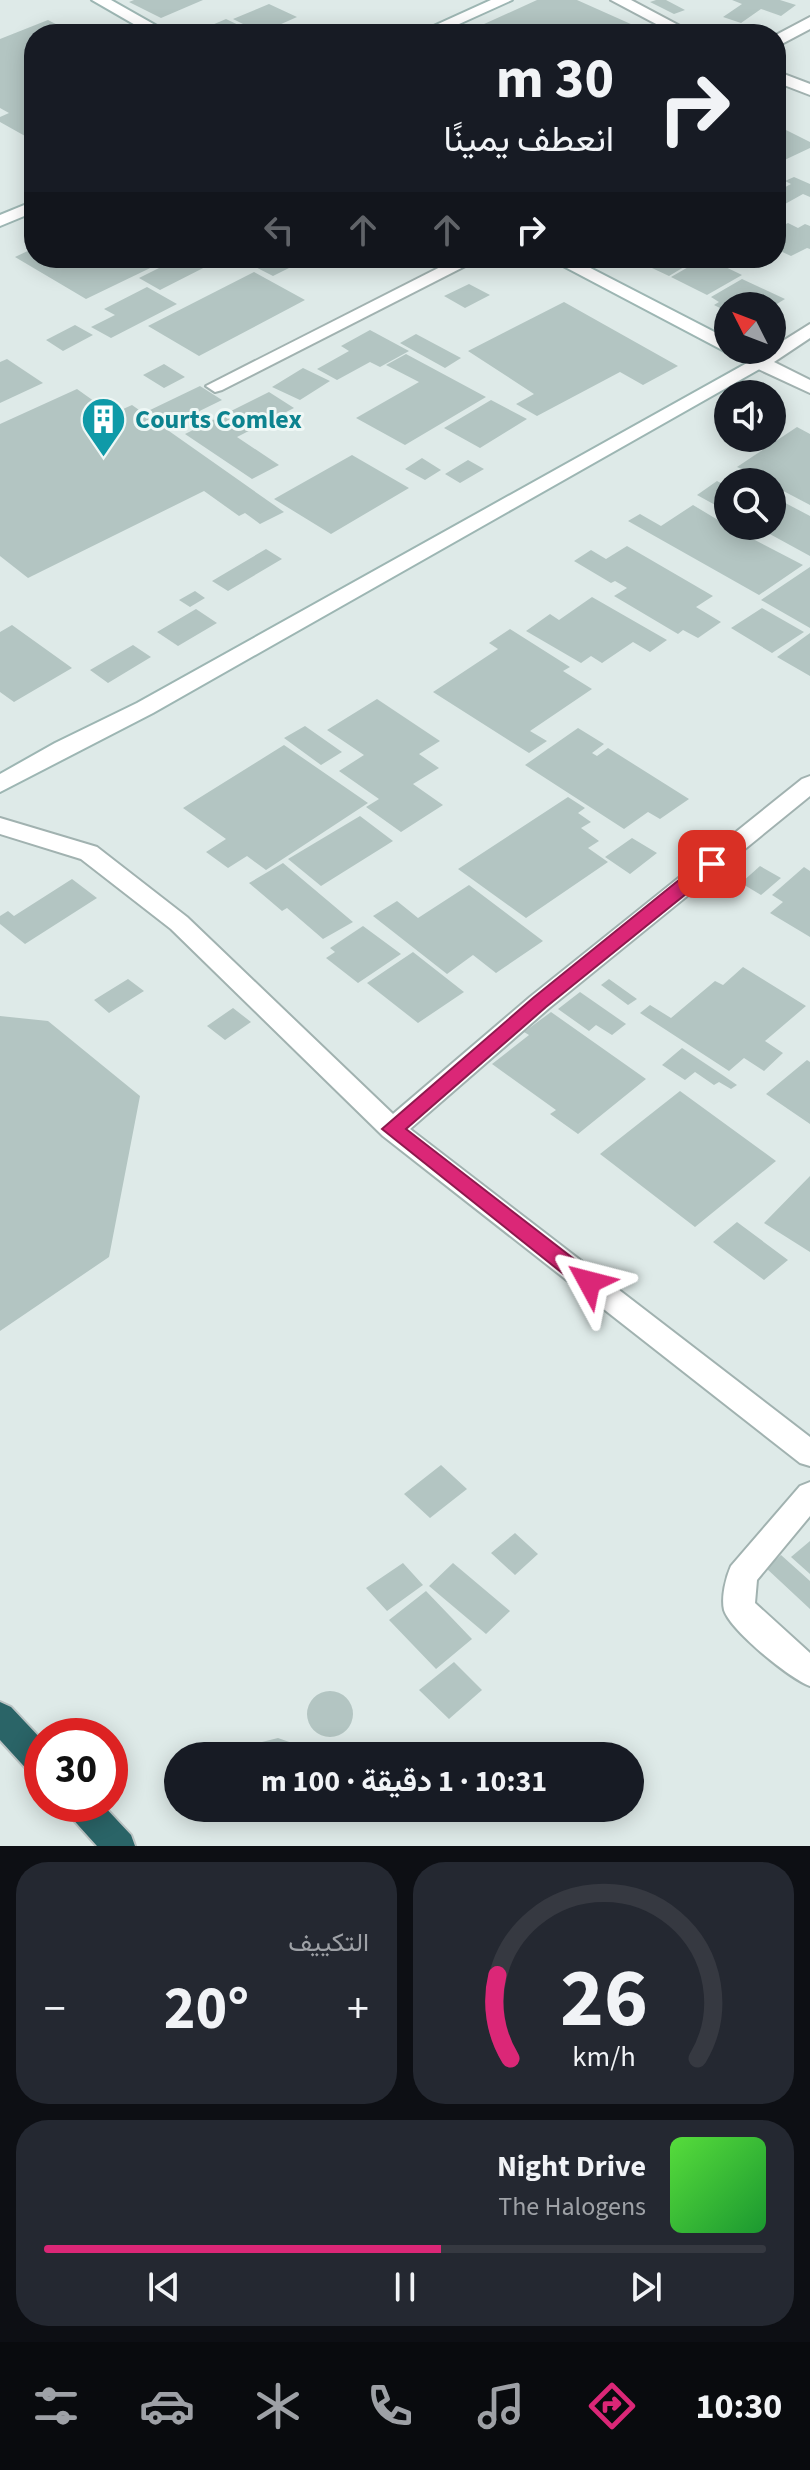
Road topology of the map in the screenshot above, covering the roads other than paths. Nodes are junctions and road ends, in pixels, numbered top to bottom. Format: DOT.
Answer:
graph roads {
  1 [pos="100,0"];
  2 [pos="504,0"];
  3 [pos="619,0"];
  4 [pos="810,22"];
  5 [pos="144,24"];
  6 [pos="448,24"];
  7 [pos="667,24"];
  8 [pos="786,36"];
  9 [pos="786,80"];
  10 [pos="810,90"];
  11 [pos="24,210"];
  12 [pos="0,221"];
  13 [pos="452,268"];
  14 [pos="576,268"];
  15 [pos="810,330"];
  16 [pos="714,339"];
  17 [pos="786,346"];
  18 [pos="759,364"];
  19 [pos="763,364"];
  20 [pos="215,386"];
  21 [pos="810,387"];
  22 [pos="0,784"];
  23 [pos="810,784"];
  24 [pos="0,826"];
  25 [pos="392,1129"];
  26 [pos="810,1454"];
  27 [pos="810,1495"];
  28 [pos="810,1672"];
  29 [pos="0,1717"];
  30 [pos="24,1743"];
  31 [pos="97,1822"];
  32 [pos="119,1846"];
  1 -- 5 [label="street"];
  2 -- 6 [label="street"];
  3 -- 7 [label="street"];
  4 -- 8 [label="street"];
  9 -- 10 [label="street"];
  11 -- 12 [label="street"];
  13 -- 20 [label="street"];
  14 -- 16 [label="street"];
  15 -- 17 [label="street"];
  18 -- 22 [label="street"];
  19 -- 21 [label="street"];
  23 -- 25 [label="street"];
  24 -- 25 [label="street"];
  25 -- 26 [label="street"];
  27 -- 28 [label="street"];
  29 -- 30 [label="highway"];
  31 -- 32 [label="highway"];
}
